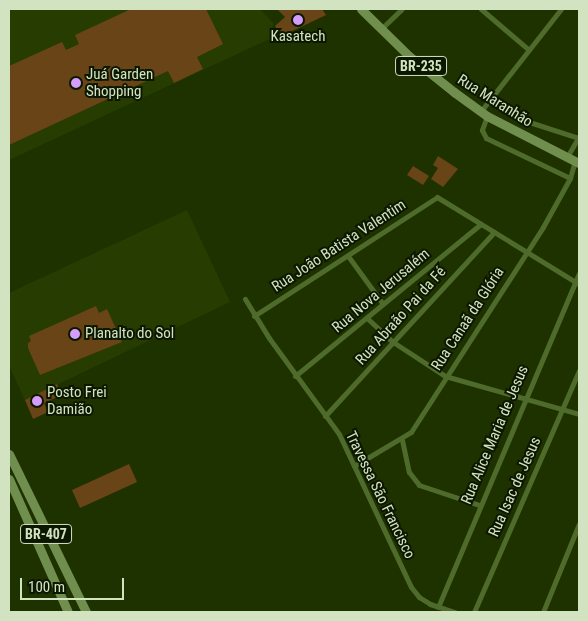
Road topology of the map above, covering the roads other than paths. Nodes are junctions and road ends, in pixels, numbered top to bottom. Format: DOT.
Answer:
graph roads {
  1 [pos="361,9"];
  2 [pos="402,9"];
  3 [pos="481,9"];
  4 [pos="561,9"];
  5 [pos="381,29"];
  6 [pos="528,50"];
  7 [pos="490,100"];
  8 [pos="484,114"];
  9 [pos="579,137"];
  10 [pos="574,160"];
  11 [pos="570,178"];
  12 [pos="481,224"];
  13 [pos="494,232"];
  14 [pos="527,254"];
  15 [pos="348,256"];
  16 [pos="579,274"];
  17 [pos="577,284"];
  18 [pos="245,298"];
  19 [pos="383,304"];
  20 [pos="254,316"];
  21 [pos="367,318"];
  22 [pos="393,342"];
  23 [pos="579,371"];
  24 [pos="295,376"];
  25 [pos="445,376"];
  26 [pos="524,400"];
  27 [pos="563,410"];
  28 [pos="579,414"];
  29 [pos="325,416"];
  30 [pos="402,440"];
  31 [pos="9,454"];
  32 [pos="354,466"];
  33 [pos="9,479"];
  34 [pos="479,505"];
  35 [pos="579,524"];
  36 [pos="438,607"];
  37 [pos="68,612"];
  38 [pos="86,612"];
  39 [pos="454,612"];
  40 [pos="474,612"];
  41 [pos="543,612"];
  1 -- 5 [label="highway, Rua Maranhão / BR-235"];
  2 -- 5 [label="street"];
  3 -- 6 [label="street"];
  4 -- 6 [label="street"];
  5 -- 8 [label="highway, Rua Maranhão / BR-235"];
  6 -- 7 [label="street"];
  7 -- 8 [label="street"];
  7 -- 9 [label="street"];
  8 -- 10 [label="highway, Rua Maranhão / BR-235"];
  8 -- 11 [label="street"];
  9 -- 10 [label="street, Rua Canaã da Glória"];
  10 -- 11 [label="street, Rua Canaã da Glória"];
  11 -- 14 [label="street, Rua Canaã da Glória"];
  12 -- 13 [label="street"];
  12 -- 15 [label="street, Rua João Batista Valentim"];
  12 -- 19 [label="street, Rua Nova Jerusalém"];
  13 -- 14 [label="street"];
  13 -- 22 [label="street, Rua Abraão Pai da Fé"];
  14 -- 17 [label="street"];
  14 -- 25 [label="street, Rua Canaã da Glória"];
  15 -- 19 [label="street"];
  15 -- 20 [label="street, Rua João Batista Valentim"];
  16 -- 17 [label="street, Rua Alice Maria de Jesus"];
  17 -- 26 [label="street, Rua Alice Maria de Jesus"];
  18 -- 20 [label="street, Travessa São Francisco"];
  19 -- 21 [label="street, Rua Nova Jerusalém"];
  20 -- 24 [label="street, Travessa São Francisco"];
  21 -- 22 [label="street"];
  21 -- 24 [label="street, Rua Nova Jerusalém"];
  22 -- 25 [label="street"];
  22 -- 29 [label="street, Rua Abraão Pai da Fé"];
  23 -- 27 [label="street, Rua Isac de Jesus"];
  24 -- 29 [label="street, Travessa São Francisco"];
  25 -- 26 [label="street"];
  25 -- 30 [label="street, Rua Canaã da Glória"];
  26 -- 27 [label="street"];
  26 -- 34 [label="street, Rua Alice Maria de Jesus"];
  27 -- 28 [label="street"];
  27 -- 40 [label="street, Rua Isac de Jesus"];
  29 -- 32 [label="street, Travessa São Francisco"];
  30 -- 32 [label="street, Rua Canaã da Glória"];
  30 -- 34 [label="street"];
  31 -- 38 [label="highway, BR-407"];
  32 -- 36 [label="street, Travessa São Francisco"];
  33 -- 37 [label="highway, BR-407"];
  34 -- 36 [label="street, Rua Alice Maria de Jesus"];
  35 -- 41 [label="street"];
  36 -- 39 [label="street, Travessa São Francisco"];
}
